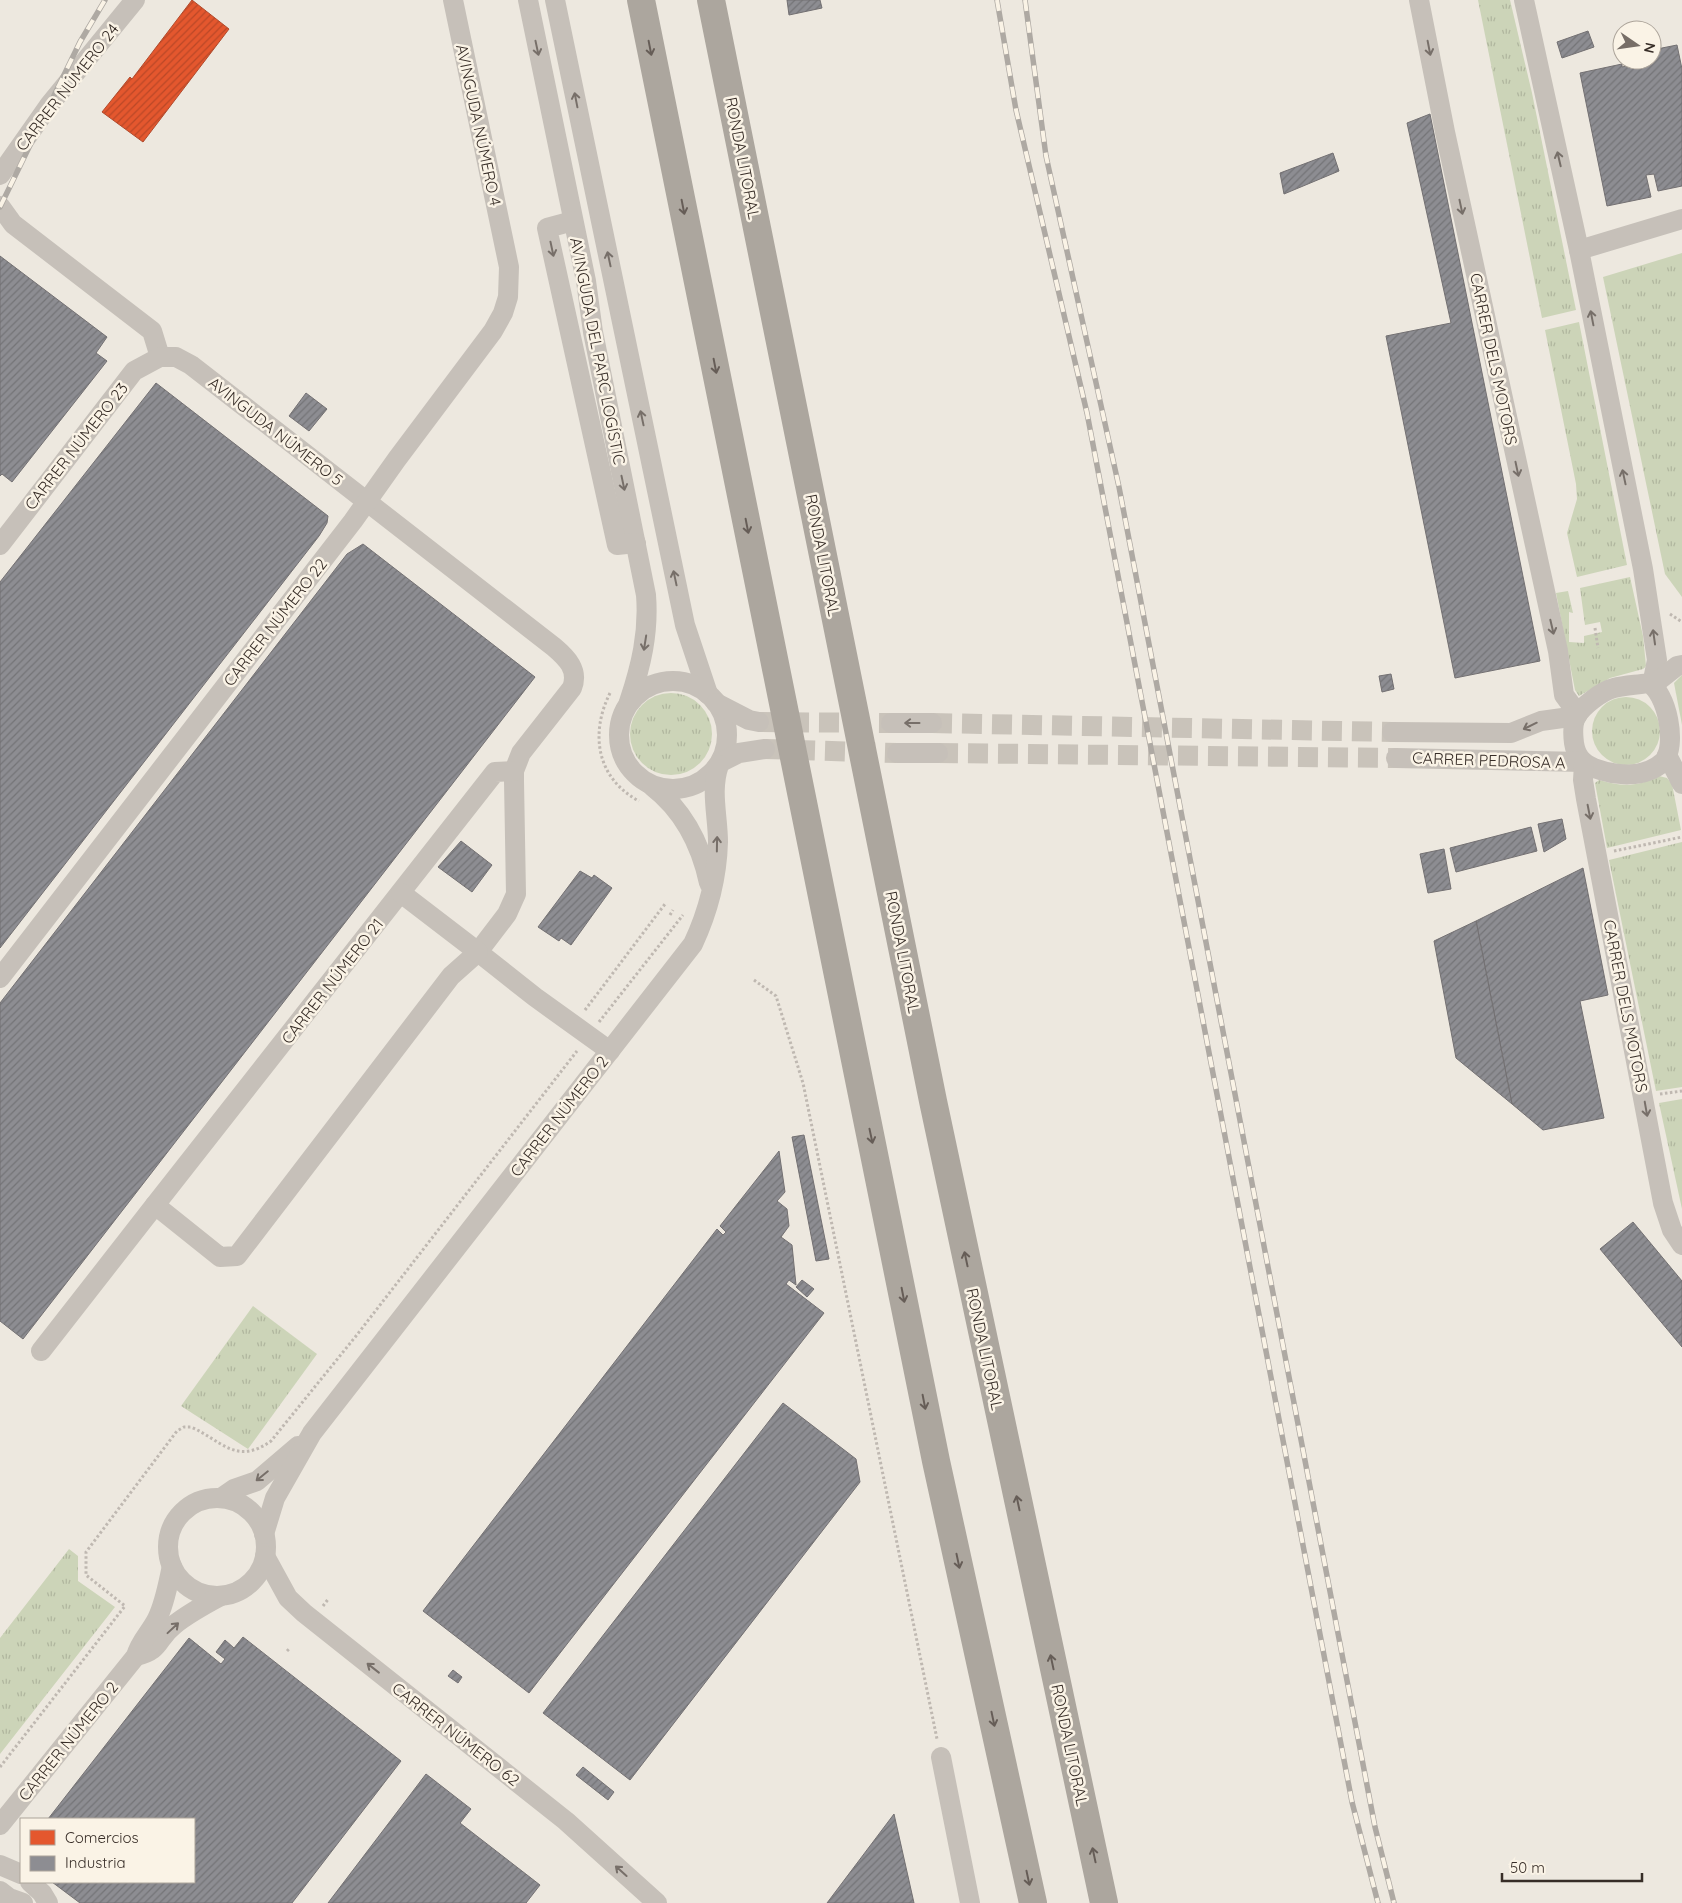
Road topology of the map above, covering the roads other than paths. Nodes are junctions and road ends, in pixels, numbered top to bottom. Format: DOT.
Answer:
graph roads {
  1 [pos="135,0"];
  2 [pos="453,0"];
  3 [pos="528,0"];
  4 [pos="555,0"];
  5 [pos="641,0"];
  6 [pos="711,0"];
  7 [pos="1419,0"];
  8 [pos="1524,0"];
  9 [pos="0,175"];
  10 [pos="0,206"];
  11 [pos="1682,219"];
  12 [pos="573,221"];
  13 [pos="506,250"];
  14 [pos="1579,250"];
  15 [pos="160,357"];
  16 [pos="367,502"];
  17 [pos="636,542"];
  18 [pos="0,544"];
  19 [pos="1682,665"];
  20 [pos="1652,685"];
  21 [pos="712,699"];
  22 [pos="629,702"];
  23 [pos="1578,715"];
  24 [pos="759,722"];
  25 [pos="891,723"];
  26 [pos="932,723"];
  27 [pos="1392,732"];
  28 [pos="765,749"];
  29 [pos="898,752"];
  30 [pos="1673,752"];
  31 [pos="938,753"];
  32 [pos="1396,758"];
  33 [pos="720,763"];
  34 [pos="1584,763"];
  35 [pos="514,771"];
  36 [pos="1682,784"];
  37 [pos="652,786"];
  38 [pos="711,892"];
  39 [pos="400,893"];
  40 [pos="478,952"];
  41 [pos="0,978"];
  42 [pos="610,1051"];
  43 [pos="155,1204"];
  44 [pos="1682,1245"];
  45 [pos="41,1351"];
  46 [pos="312,1433"];
  47 [pos="221,1498"];
  48 [pos="264,1534"];
  49 [pos="265,1556"];
  50 [pos="172,1566"];
  51 [pos="221,1596"];
  52 [pos="136,1656"];
  53 [pos="941,1757"];
  54 [pos="26,1793"];
  55 [pos="25,1818"];
  56 [pos="0,1825"];
  57 [pos="0,1865"];
  58 [pos="20,1874"];
  59 [pos="0,1891"];
  60 [pos="23,1903"];
  61 [pos="657,1903"];
  62 [pos="970,1903"];
  63 [pos="1033,1903"];
  64 [pos="1104,1903"];
  1 -- 9 [label="street, CARRER NÚMERO 24"];
  2 -- 13 [label="street, AVINGUDA NÚMERO 4"];
  3 -- 12 [label="street, AVINGUDA DEL PARC LOGÍSTIC, one-way"];
  21 -- 4 [label="street, AVINGUDA DEL PARC LOGÍSTIC, one-way"];
  5 -- 63 [label="highway, one-way"];
  64 -- 6 [label="highway, RONDA LITORAL, one-way"];
  7 -- 23 [label="street, CARRER DELS MOTORS, one-way"];
  14 -- 8 [label="street, one-way"];
  10 -- 15 [label="street"];
  11 -- 14 [label="street"];
  12 -- 17 [label="street, AVINGUDA DEL PARC LOGÍSTIC, one-way"];
  12 -- 17 [label="street, one-way"];
  13 -- 16 [label="street, CARRER NÚMERO 22"];
  20 -- 14 [label="street, one-way"];
  15 -- 16 [label="street, AVINGUDA NÚMERO 5"];
  15 -- 18 [label="street, CARRER NÚMERO 23"];
  16 -- 35 [label="street, AVINGUDA NÚMERO 5"];
  16 -- 41 [label="street, CARRER NÚMERO 22"];
  17 -- 22 [label="street, AVINGUDA DEL PARC LOGÍSTIC, one-way"];
  19 -- 20 [label="street"];
  20 -- 23 [label="street"];
  20 -- 30 [label="street"];
  21 -- 22 [label="street"];
  21 -- 24 [label="street"];
  21 -- 33 [label="street"];
  22 -- 37 [label="street"];
  23 -- 27 [label="street, CARRER PEDROSA A, one-way"];
  23 -- 34 [label="street"];
  26 -- 25 [label="street, one-way"];
  28 -- 33 [label="street"];
  29 -- 31 [label="street"];
  30 -- 34 [label="street"];
  30 -- 36 [label="street"];
  32 -- 34 [label="street, CARRER PEDROSA A"];
  33 -- 37 [label="street"];
  38 -- 33 [label="street, CARRER NÚMERO 2, one-way"];
  34 -- 44 [label="street, CARRER DELS MOTORS, one-way"];
  35 -- 39 [label="street, CARRER NÚMERO 21"];
  35 -- 40 [label="street"];
  37 -- 38 [label="street"];
  38 -- 42 [label="street, CARRER NÚMERO 2"];
  39 -- 40 [label="street"];
  39 -- 43 [label="street, CARRER NÚMERO 21"];
  40 -- 42 [label="street"];
  40 -- 43 [label="street"];
  42 -- 46 [label="street, CARRER NÚMERO 2"];
  43 -- 45 [label="street, CARRER NÚMERO 21"];
  46 -- 47 [label="street, CARRER NÚMERO 2, one-way"];
  46 -- 48 [label="street, CARRER NÚMERO 2"];
  47 -- 48 [label="street"];
  47 -- 50 [label="street"];
  48 -- 49 [label="street"];
  49 -- 51 [label="street"];
  61 -- 49 [label="street, CARRER NÚMERO 62, one-way"];
  50 -- 51 [label="street"];
  50 -- 52 [label="street, CARRER NÚMERO 2"];
  52 -- 51 [label="street, CARRER NÚMERO 2, one-way"];
  52 -- 54 [label="street, CARRER NÚMERO 2"];
  53 -- 62 [label="street"];
  54 -- 55 [label="street"];
  54 -- 56 [label="street, CARRER NÚMERO 2"];
  57 -- 58 [label="street"];
  59 -- 60 [label="street"];
}
